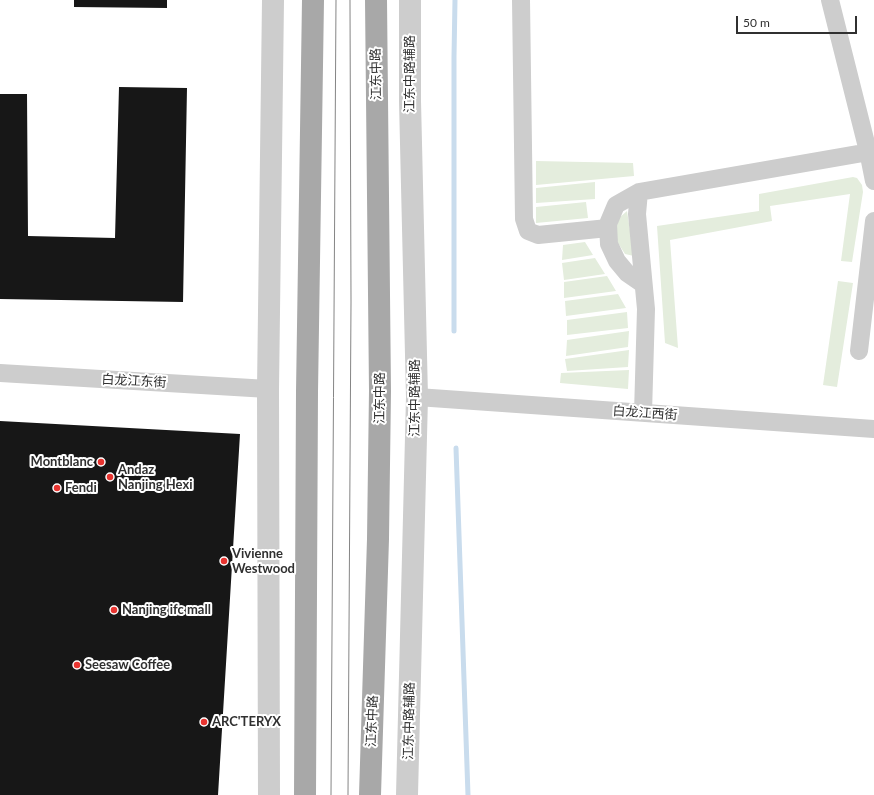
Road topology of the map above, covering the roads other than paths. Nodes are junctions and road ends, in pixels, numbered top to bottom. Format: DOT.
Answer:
graph roads {
  1 [pos="273,0"];
  2 [pos="313,0"];
  3 [pos="376,0"];
  4 [pos="410,0"];
  5 [pos="520,0"];
  6 [pos="830,0"];
  7 [pos="869,152"];
  8 [pos="874,181"];
  9 [pos="639,192"];
  10 [pos="874,221"];
  11 [pos="608,228"];
  12 [pos="643,284"];
  13 [pos="868,317"];
  14 [pos="859,352"];
  15 [pos="0,373"];
  16 [pos="268,389"];
  17 [pos="417,397"];
  18 [pos="643,413"];
  19 [pos="874,428"];
  20 [pos="269,795"];
  21 [pos="305,795"];
  22 [pos="370,795"];
  23 [pos="407,795"];
  1 -- 16 [label="street"];
  2 -- 21 [label="main road"];
  3 -- 22 [label="main road, 江东中路"];
  4 -- 17 [label="street, 江东中路辅路"];
  5 -- 11 [label="street"];
  6 -- 7 [label="street"];
  7 -- 8 [label="street"];
  7 -- 9 [label="street"];
  9 -- 11 [label="street"];
  9 -- 12 [label="street"];
  10 -- 13 [label="street"];
  11 -- 12 [label="street"];
  12 -- 18 [label="street"];
  13 -- 14 [label="street"];
  15 -- 16 [label="street, 白龙江东街"];
  16 -- 20 [label="street"];
  17 -- 18 [label="street, 白龙江西街"];
  17 -- 23 [label="street, 江东中路辅路"];
  18 -- 19 [label="street, 白龙江西街"];
}
